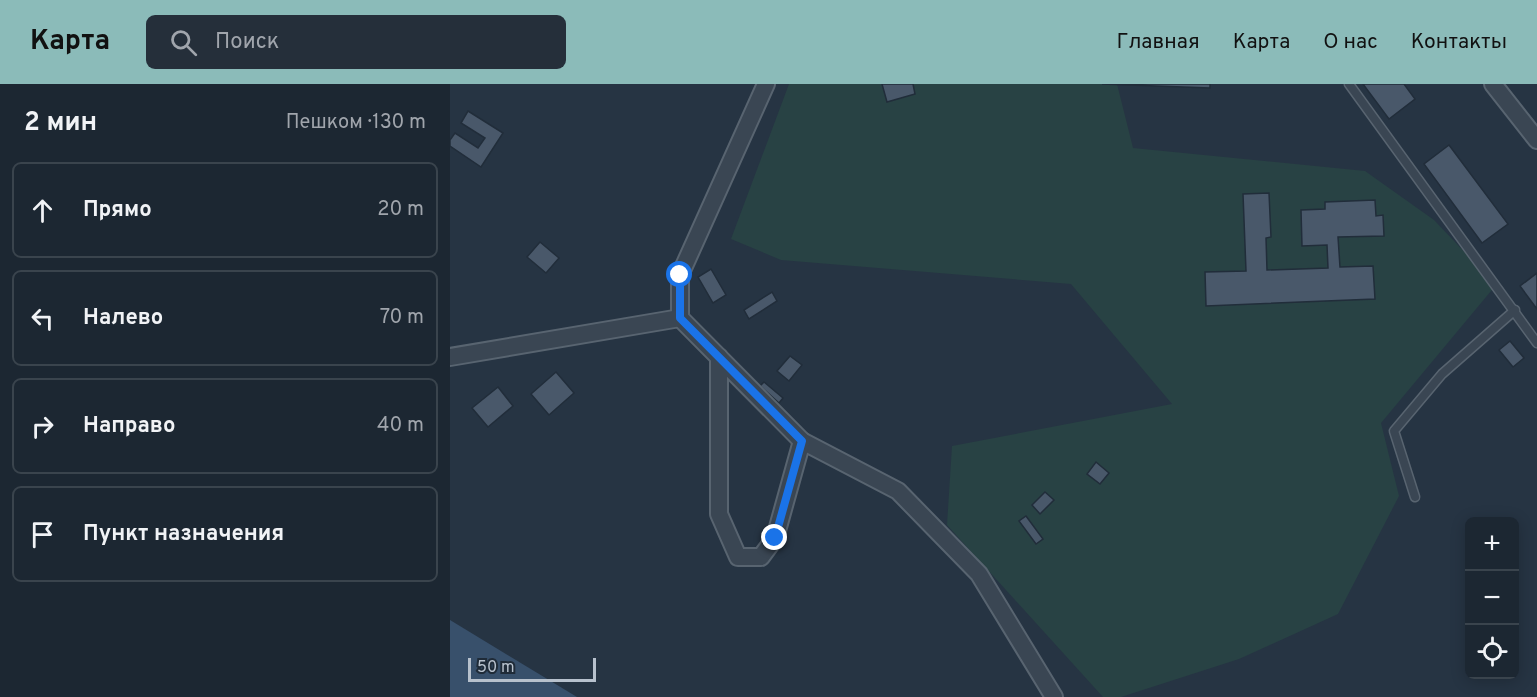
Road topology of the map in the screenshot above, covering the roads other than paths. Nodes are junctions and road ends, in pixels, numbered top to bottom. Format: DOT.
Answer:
graph roads {
  1 [pos="766,84"];
  2 [pos="1348,84"];
  3 [pos="1497,85"];
  4 [pos="1537,140"];
  5 [pos="1515,310"];
  6 [pos="680,318"];
  7 [pos="1537,343"];
  8 [pos="450,357"];
  9 [pos="718,357"];
  10 [pos="802,441"];
  11 [pos="1415,497"];
  12 [pos="1054,697"];
  1 -- 6 [label="street"];
  2 -- 5 [label="lane"];
  3 -- 4 [label="street"];
  5 -- 7 [label="lane"];
  5 -- 11 [label="lane"];
  6 -- 8 [label="street"];
  6 -- 9 [label="street"];
  9 -- 10 [label="street"];
  9 -- 10 [label="street"];
  10 -- 12 [label="street"];
}
